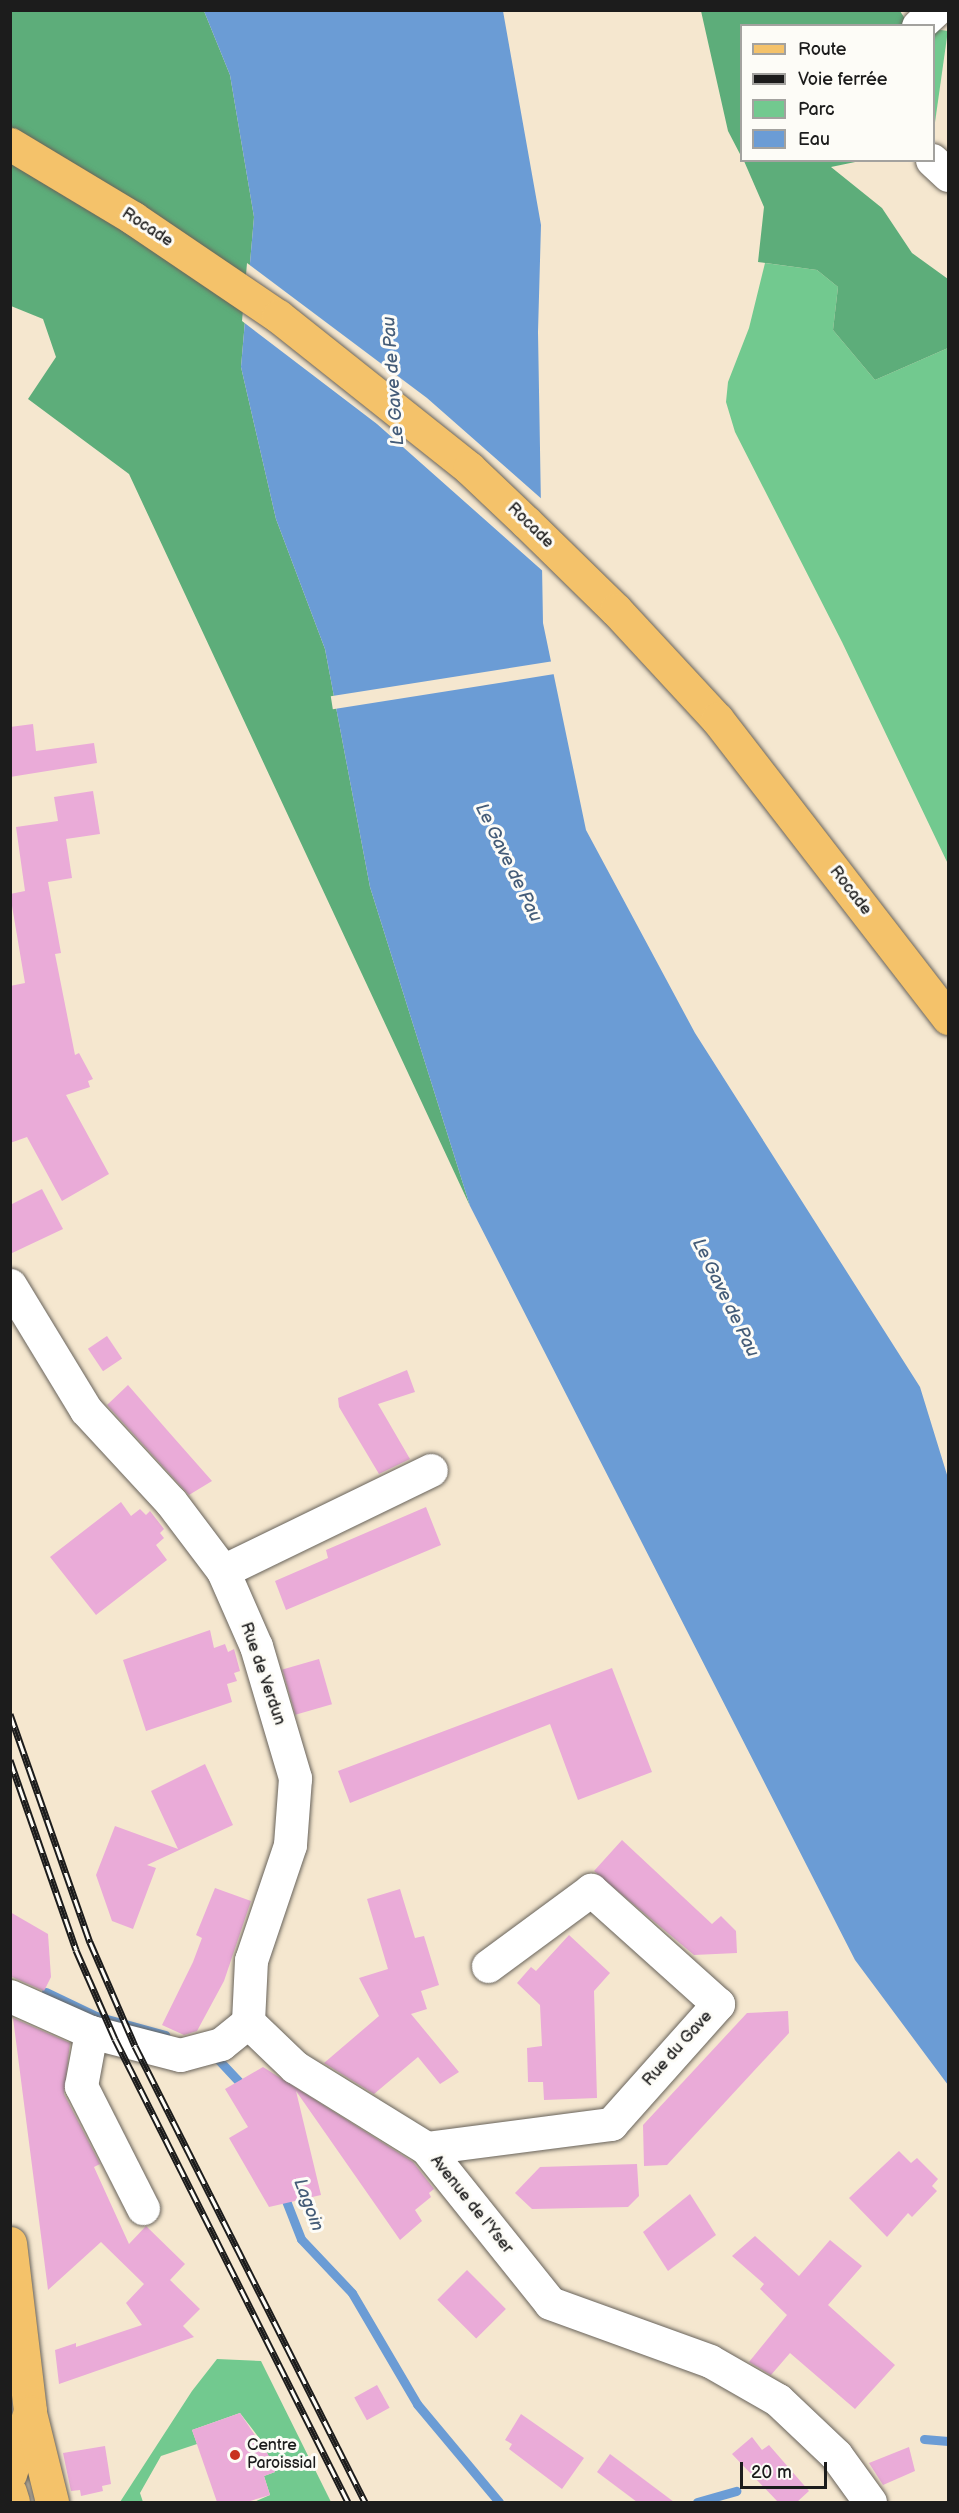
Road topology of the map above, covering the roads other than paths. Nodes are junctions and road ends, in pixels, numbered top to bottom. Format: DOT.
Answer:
graph roads {
  1 [pos="935,10"];
  2 [pos="920,24"];
  3 [pos="10,144"];
  4 [pos="934,162"];
  5 [pos="948,175"];
  6 [pos="948,1018"];
  7 [pos="10,1285"];
  8 [pos="431,1470"];
  9 [pos="223,1571"];
  10 [pos="488,1966"];
  11 [pos="10,1996"];
  12 [pos="248,2022"];
  13 [pos="91,2032"];
  14 [pos="426,2148"];
  15 [pos="143,2208"];
  16 [pos="10,2243"];
  17 [pos="30,2411"];
  18 [pos="10,2474"];
  19 [pos="10,2492"];
  20 [pos="13,2502"];
  21 [pos="52,2502"];
  22 [pos="870,2502"];
  1 -- 2 [label="street"];
  3 -- 6 [label="main road, Rocade"];
  4 -- 5 [label="street"];
  7 -- 9 [label="street, Rue de Verdun"];
  8 -- 9 [label="street"];
  9 -- 12 [label="street, Rue de Verdun"];
  10 -- 14 [label="street, Rue du Gave"];
  11 -- 13 [label="street"];
  12 -- 13 [label="street"];
  12 -- 14 [label="street, Avenue de l'Yser"];
  13 -- 15 [label="street"];
  14 -- 22 [label="street, Avenue de l'Yser"];
  16 -- 17 [label="main road"];
  17 -- 18 [label="main road"];
  17 -- 21 [label="main road"];
  19 -- 20 [label="main road"];
}
